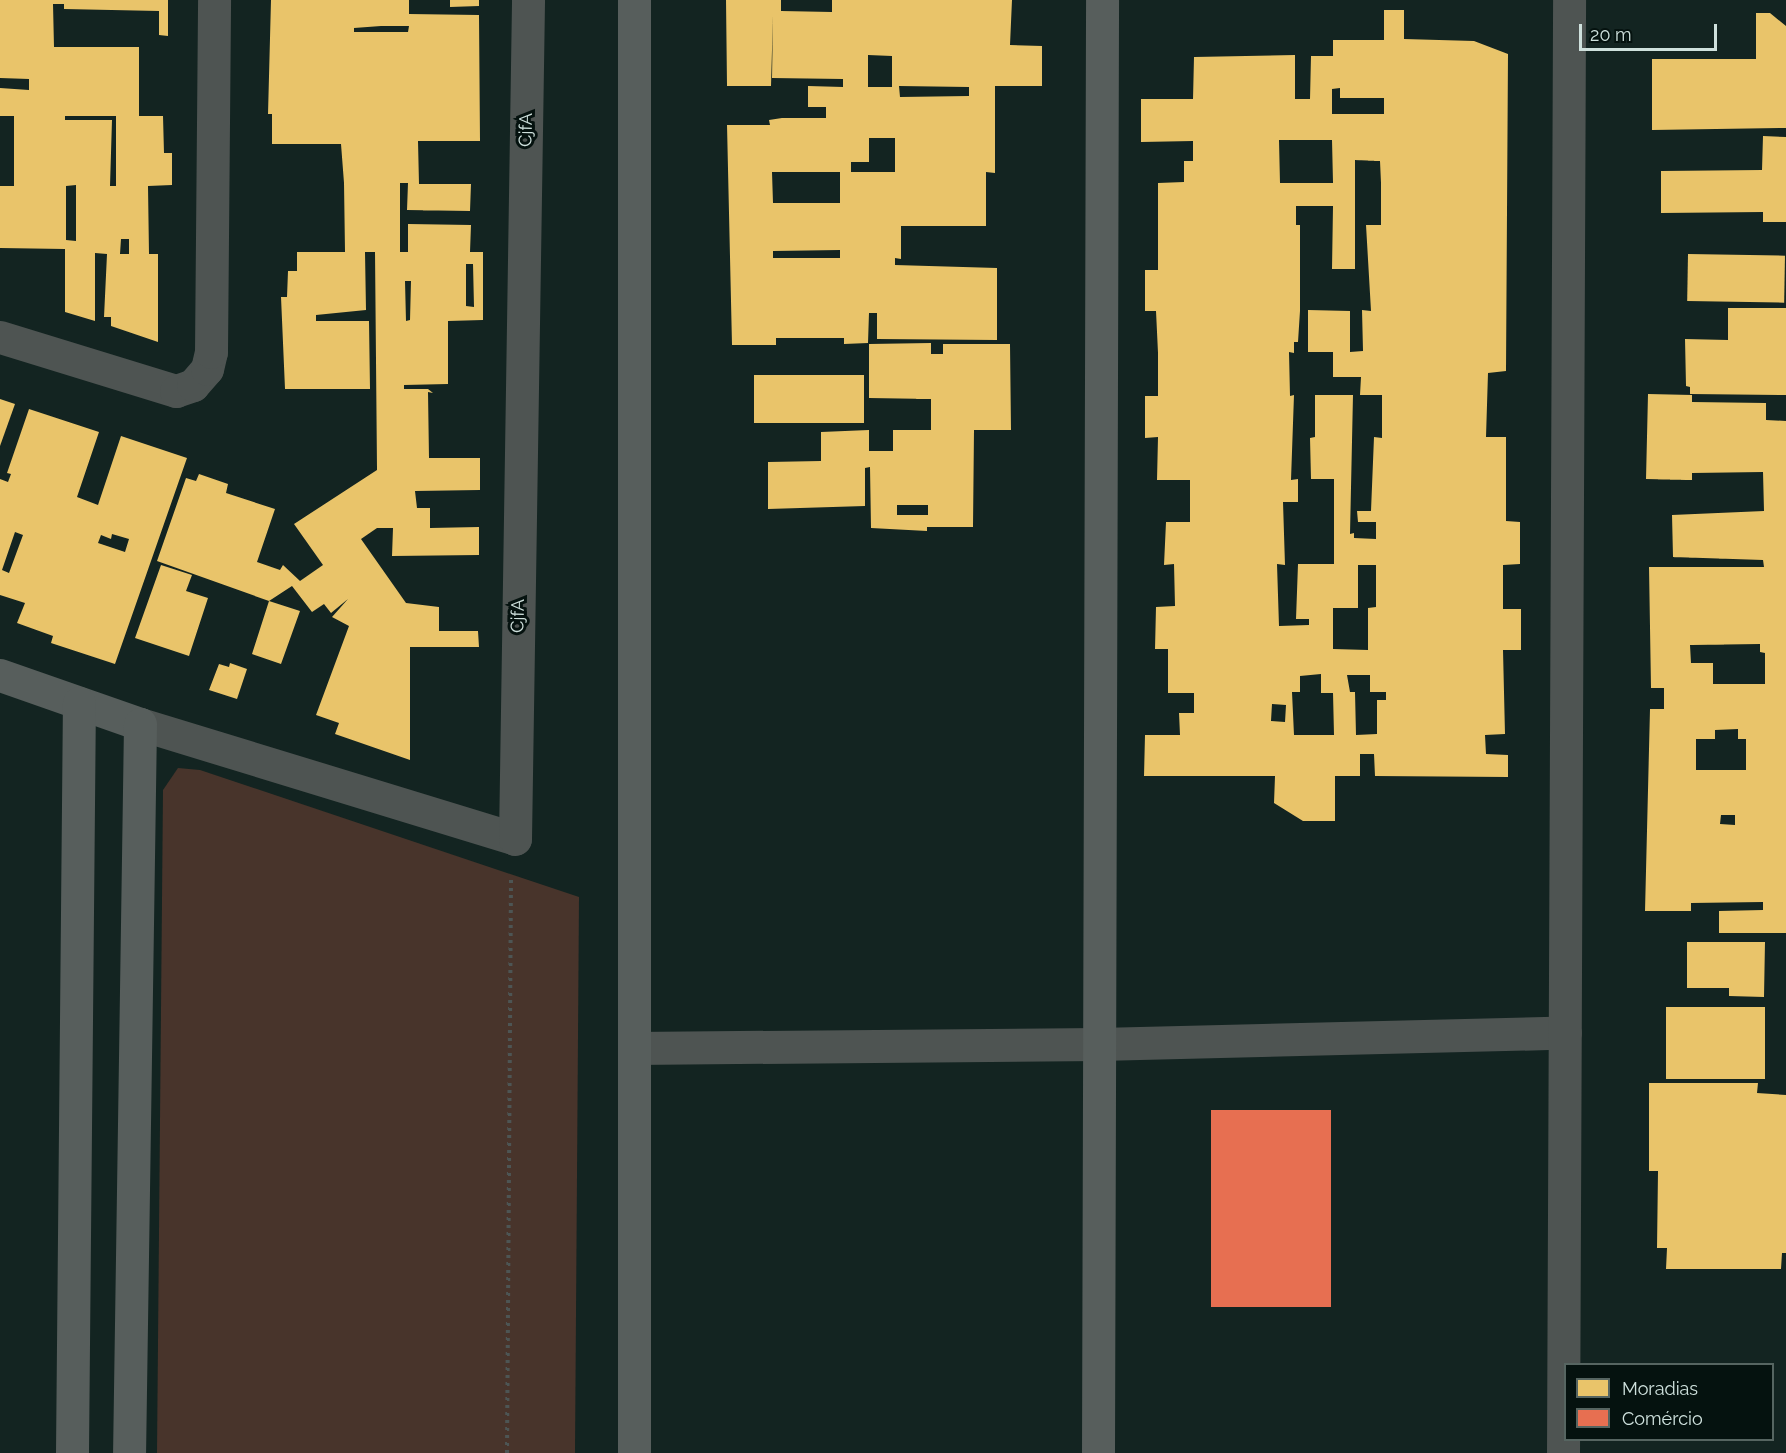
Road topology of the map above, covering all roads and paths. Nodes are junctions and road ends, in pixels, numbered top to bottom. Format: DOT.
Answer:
graph roads {
  1 [pos="214,0"];
  2 [pos="528,0"];
  3 [pos="634,0"];
  4 [pos="1102,0"];
  5 [pos="1569,0"];
  6 [pos="0,337"];
  7 [pos="0,675"];
  8 [pos="79,703"];
  9 [pos="140,724"];
  10 [pos="515,839"];
  11 [pos="1565,1033"];
  12 [pos="1099,1044"];
  13 [pos="634,1048"];
  14 [pos="72,1453"];
  15 [pos="129,1453"];
  16 [pos="507,1453"];
  17 [pos="634,1453"];
  18 [pos="1098,1453"];
  19 [pos="1563,1453"];
  1 -- 6 [label="street"];
  2 -- 10 [label="street, CjfA"];
  3 -- 13 [label="street"];
  4 -- 12 [label="street"];
  5 -- 11 [label="street"];
  7 -- 8 [label="street"];
  8 -- 9 [label="street"];
  8 -- 14 [label="street"];
  9 -- 10 [label="street"];
  9 -- 15 [label="street"];
  10 -- 16 [label="path"];
  11 -- 12 [label="street"];
  11 -- 19 [label="street"];
  12 -- 13 [label="street"];
  12 -- 18 [label="street"];
  13 -- 17 [label="street"];
}
